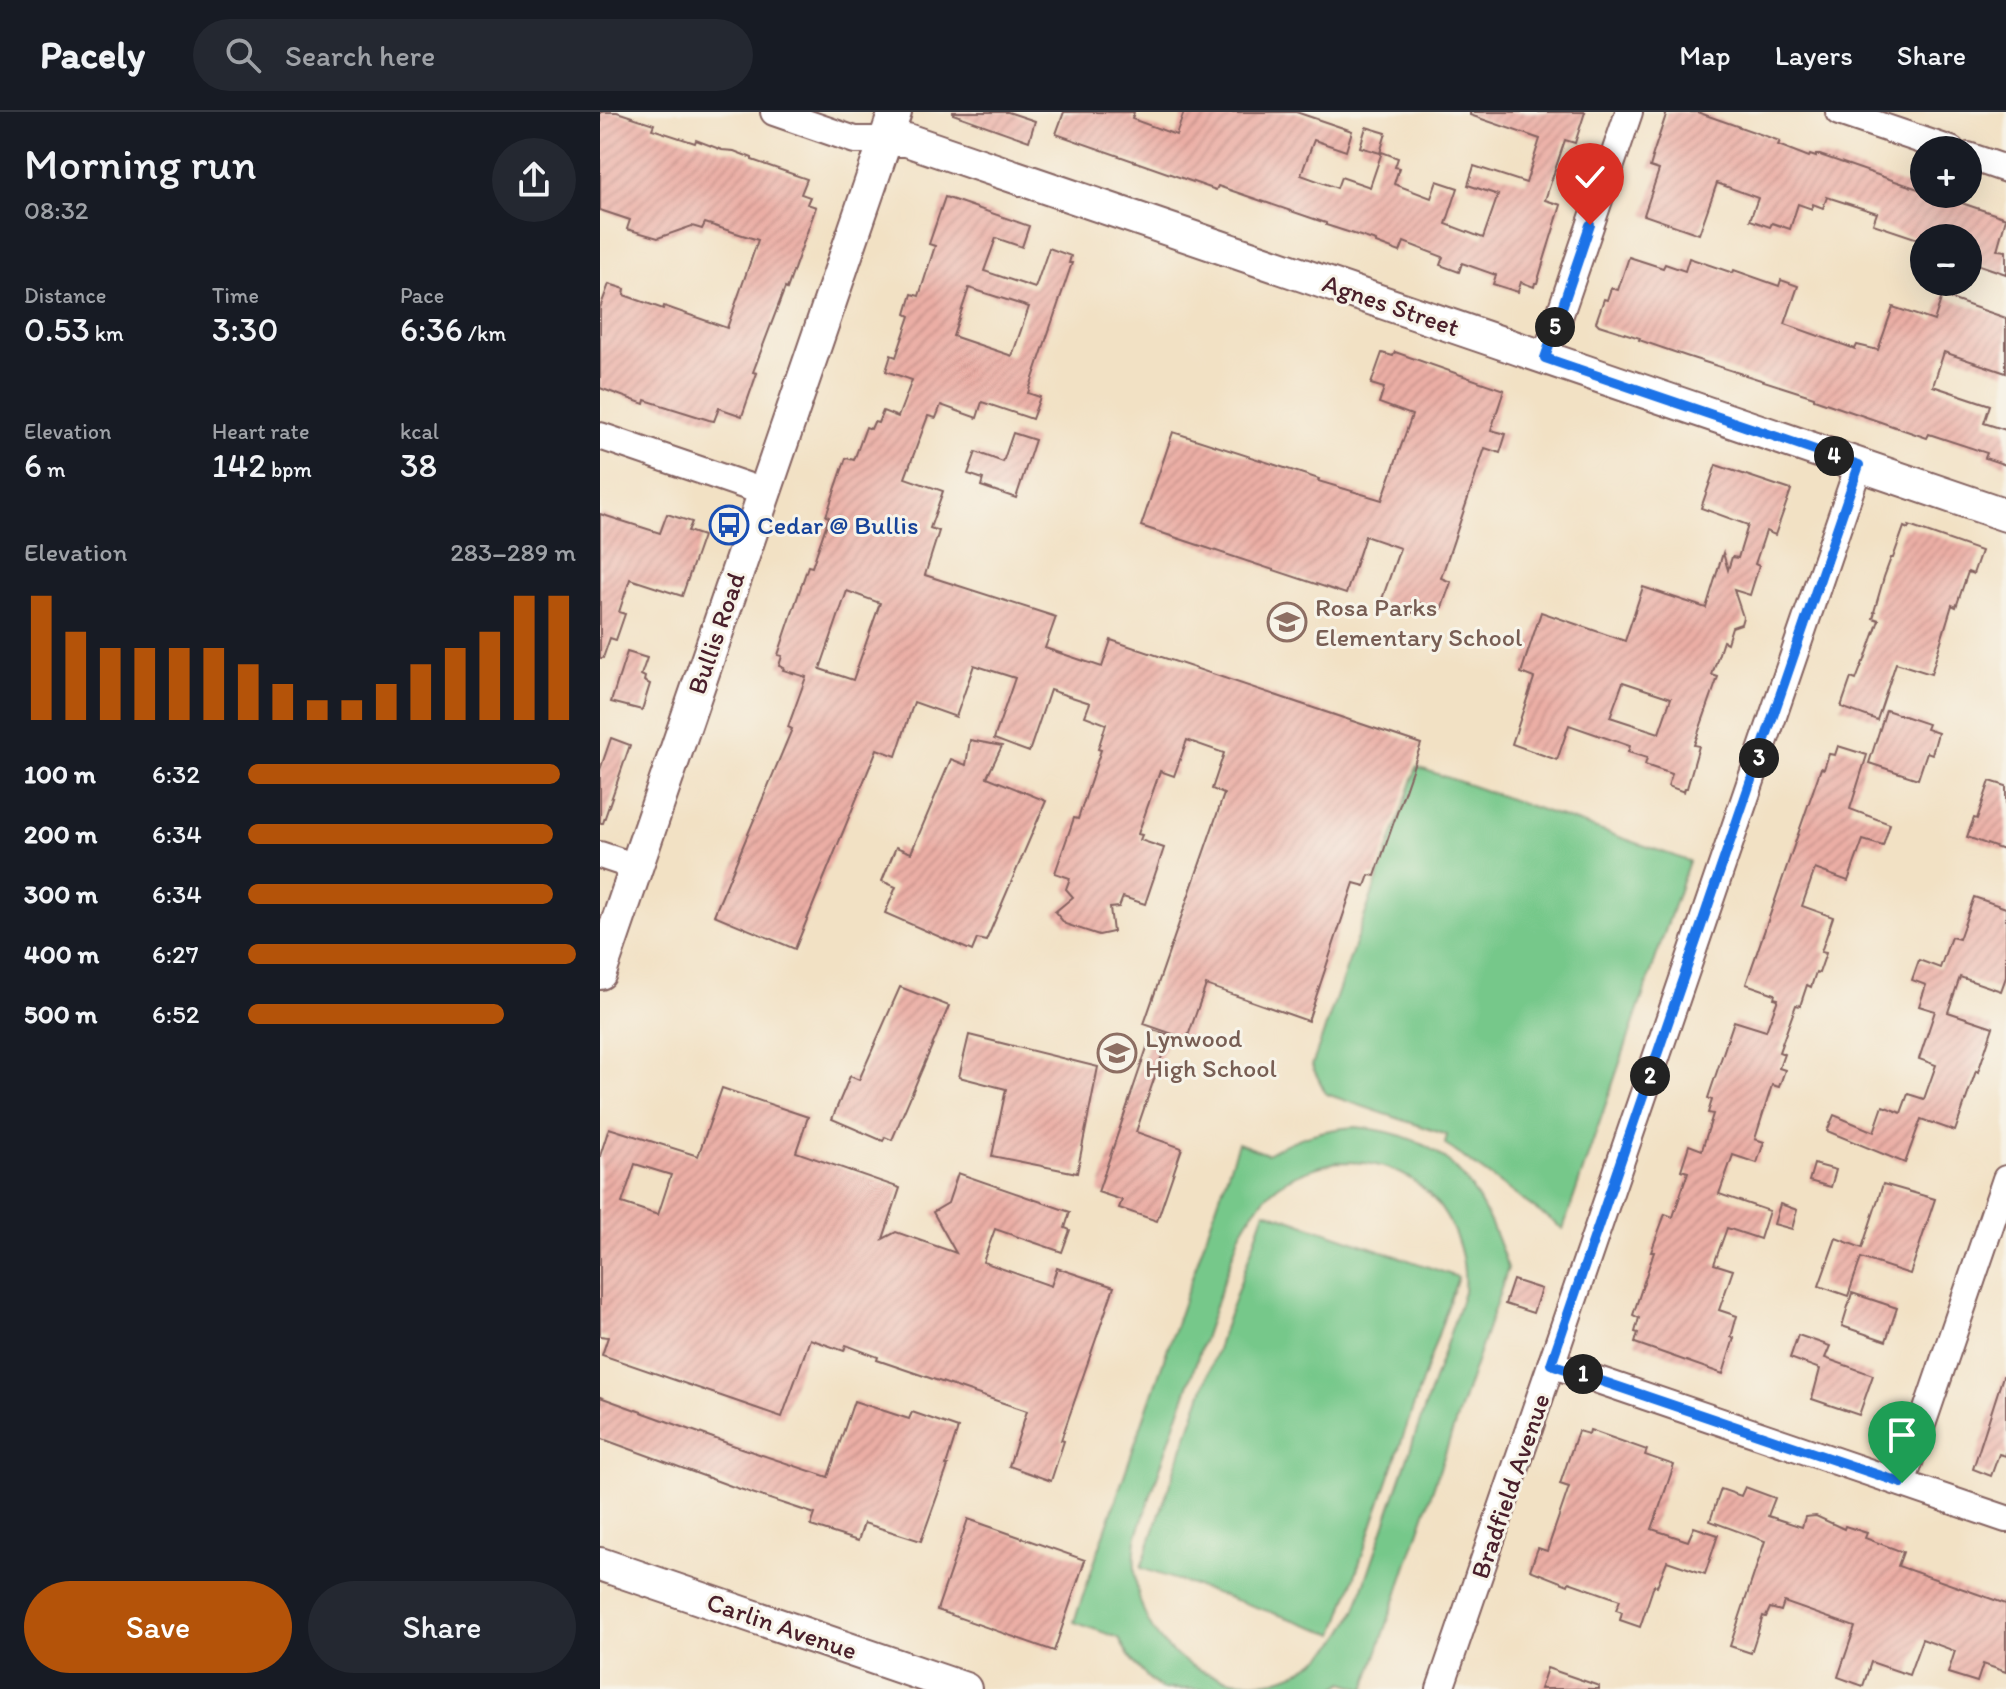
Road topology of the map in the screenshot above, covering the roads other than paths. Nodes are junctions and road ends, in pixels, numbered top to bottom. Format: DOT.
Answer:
graph roads {
  1 [pos="774,112"];
  2 [pos="1629,112"];
  3 [pos="1839,112"];
  4 [pos="890,126"];
  5 [pos="1910,136"];
  6 [pos="1982,161"];
  7 [pos="2006,169"];
  8 [pos="1545,358"];
  9 [pos="600,436"];
  10 [pos="1859,465"];
  11 [pos="764,492"];
  12 [pos="2006,515"];
  13 [pos="600,855"];
  14 [pos="636,867"];
  15 [pos="600,973"];
  16 [pos="2006,1179"];
  17 [pos="1551,1364"];
  18 [pos="1902,1483"];
  19 [pos="2006,1519"];
  20 [pos="600,1564"];
  21 [pos="965,1689"];
  22 [pos="1440,1689"];
  1 -- 4 [label="street, Agnes Street"];
  2 -- 8 [label="street"];
  3 -- 5 [label="street"];
  4 -- 8 [label="street, Agnes Street"];
  4 -- 11 [label="street, Bullis Road"];
  6 -- 7 [label="street"];
  8 -- 10 [label="street, Agnes Street"];
  9 -- 11 [label="street"];
  10 -- 12 [label="street, Agnes Street"];
  10 -- 17 [label="street, Bradfield Avenue"];
  11 -- 14 [label="street, Bullis Road"];
  13 -- 14 [label="street"];
  14 -- 15 [label="street, Bullis Road"];
  16 -- 18 [label="street"];
  17 -- 18 [label="street"];
  17 -- 22 [label="street, Bradfield Avenue"];
  18 -- 19 [label="street"];
  20 -- 21 [label="street, Carlin Avenue"];
}
